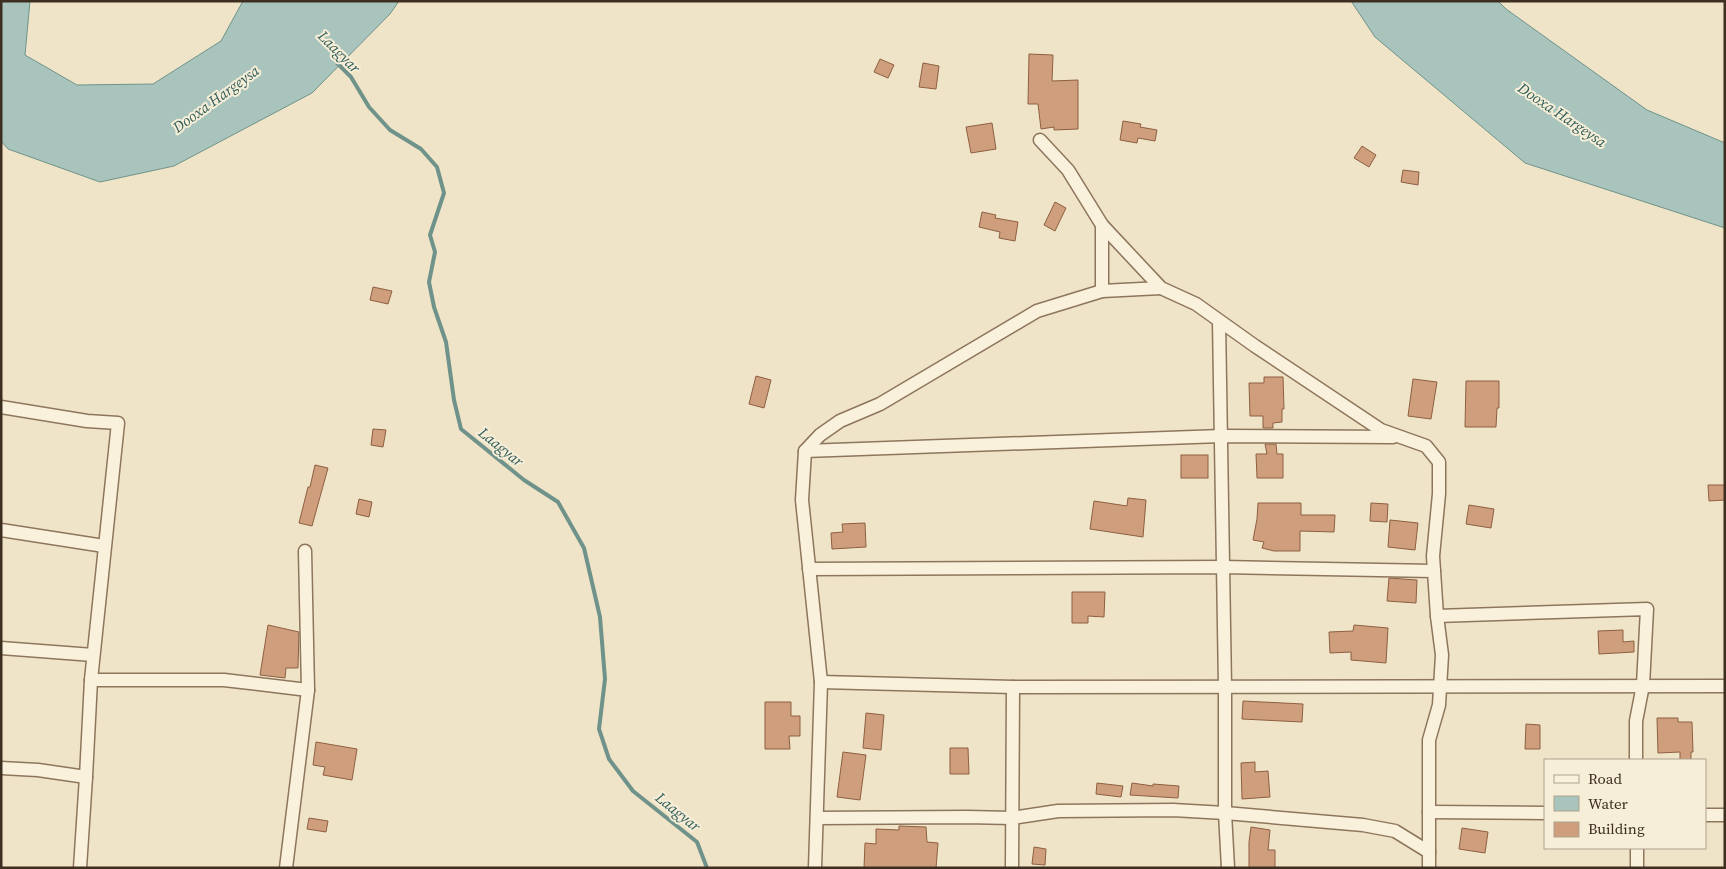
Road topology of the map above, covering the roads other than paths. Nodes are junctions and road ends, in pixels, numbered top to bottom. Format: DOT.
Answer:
graph roads {
  1 [pos="1040,140"];
  2 [pos="1102,225"];
  3 [pos="1161,288"];
  4 [pos="1102,291"];
  5 [pos="1219,321"];
  6 [pos="1,407"];
  7 [pos="1221,436"];
  8 [pos="1401,437"];
  9 [pos="805,451"];
  10 [pos="1,530"];
  11 [pos="104,546"];
  12 [pos="305,551"];
  13 [pos="1223,567"];
  14 [pos="809,570"];
  15 [pos="1434,571"];
  16 [pos="1437,616"];
  17 [pos="1,648"];
  18 [pos="93,655"];
  19 [pos="91,680"];
  20 [pos="821,682"];
  21 [pos="1643,685"];
  22 [pos="1725,686"];
  23 [pos="1012,687"];
  24 [pos="1225,687"];
  25 [pos="1440,687"];
  26 [pos="308,690"];
  27 [pos="1636,759"];
  28 [pos="1,768"];
  29 [pos="86,777"];
  30 [pos="1429,812"];
  31 [pos="1225,813"];
  32 [pos="1544,813"];
  33 [pos="1706,815"];
  34 [pos="1725,816"];
  35 [pos="817,818"];
  36 [pos="1012,818"];
  37 [pos="1637,849"];
  38 [pos="1429,852"];
  39 [pos="80,868"];
  40 [pos="286,868"];
  41 [pos="815,868"];
  42 [pos="1012,868"];
  43 [pos="1228,868"];
  44 [pos="1429,868"];
  45 [pos="1637,868"];
  1 -- 2 [label="street"];
  2 -- 3 [label="street"];
  2 -- 4 [label="street"];
  3 -- 4 [label="street"];
  3 -- 5 [label="street"];
  4 -- 9 [label="street"];
  5 -- 7 [label="street"];
  5 -- 8 [label="street"];
  6 -- 11 [label="street"];
  7 -- 8 [label="street"];
  7 -- 9 [label="street"];
  7 -- 13 [label="street"];
  8 -- 15 [label="street"];
  9 -- 14 [label="street"];
  10 -- 11 [label="street"];
  11 -- 18 [label="street"];
  12 -- 26 [label="street"];
  13 -- 14 [label="street"];
  13 -- 15 [label="street"];
  13 -- 24 [label="street"];
  14 -- 20 [label="street"];
  15 -- 16 [label="street"];
  16 -- 21 [label="street"];
  16 -- 25 [label="street"];
  17 -- 18 [label="street"];
  18 -- 19 [label="street"];
  19 -- 26 [label="street"];
  19 -- 29 [label="street"];
  20 -- 23 [label="street"];
  20 -- 35 [label="street"];
  21 -- 22 [label="street"];
  21 -- 25 [label="street"];
  21 -- 27 [label="street"];
  23 -- 24 [label="street"];
  23 -- 36 [label="street"];
  24 -- 25 [label="street"];
  24 -- 31 [label="street"];
  25 -- 30 [label="street"];
  26 -- 40 [label="street"];
  28 -- 29 [label="street"];
  29 -- 39 [label="street"];
  30 -- 32 [label="street"];
  30 -- 38 [label="street"];
  31 -- 36 [label="street"];
  31 -- 38 [label="street"];
  31 -- 43 [label="street"];
  33 -- 34 [label="street"];
  35 -- 36 [label="street"];
  35 -- 41 [label="street"];
  36 -- 42 [label="street"];
  37 -- 45 [label="street"];
  38 -- 44 [label="street"];
}
